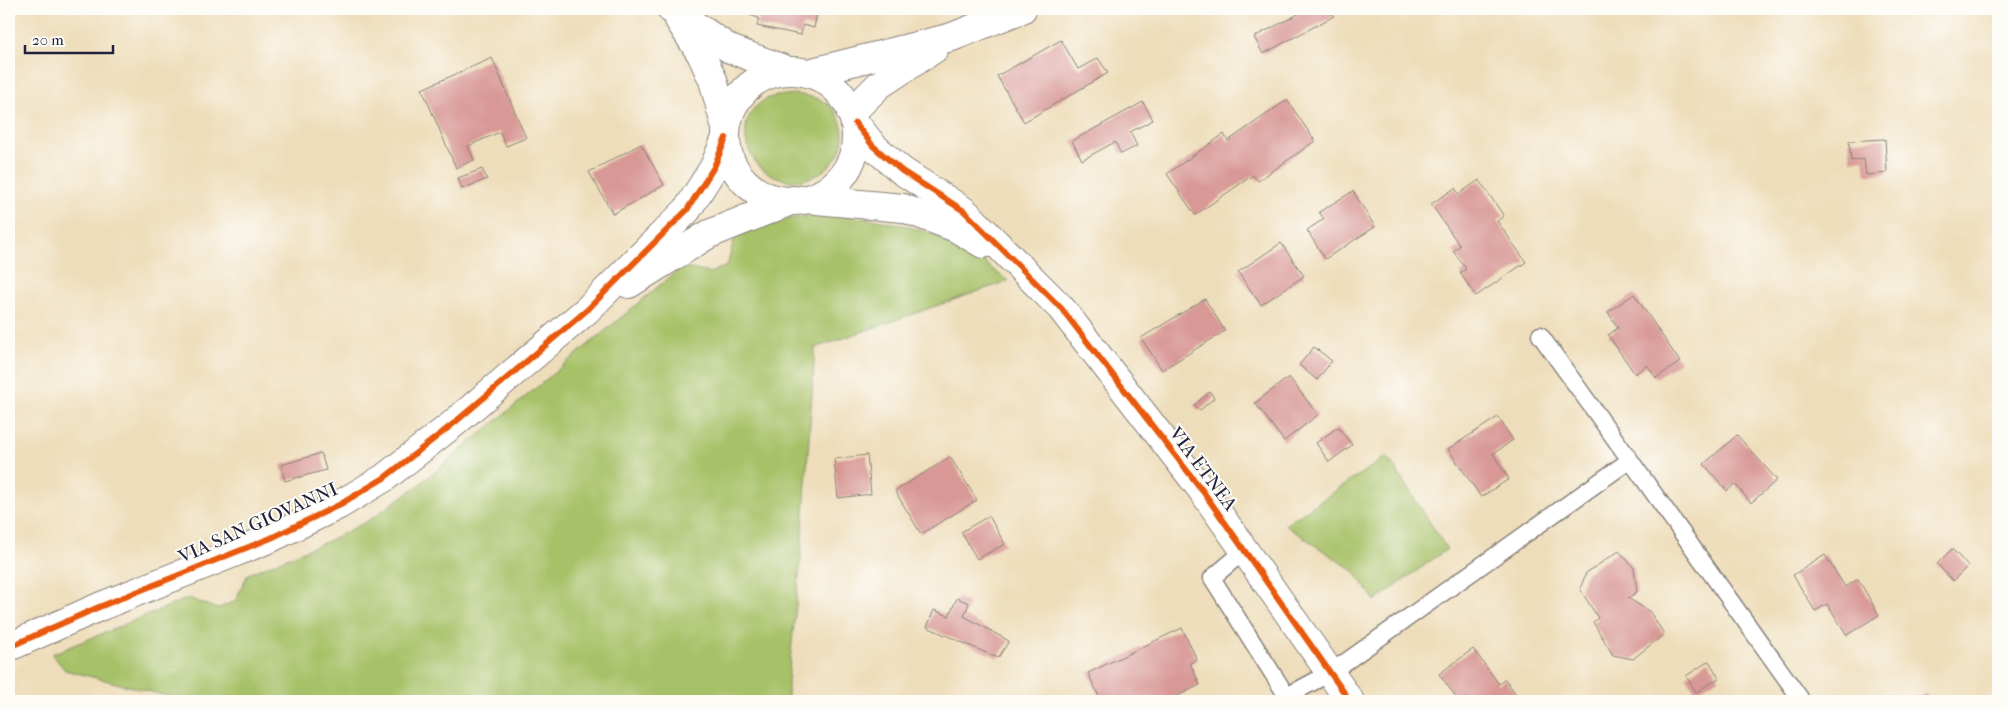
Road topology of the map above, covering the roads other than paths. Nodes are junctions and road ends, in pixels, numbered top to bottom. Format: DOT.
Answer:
graph roads {
  1 [pos="671,9"];
  2 [pos="1022,9"];
  3 [pos="952,37"];
  4 [pos="798,72"];
  5 [pos="853,118"];
  6 [pos="726,133"];
  7 [pos="798,200"];
  8 [pos="1018,266"];
  9 [pos="587,310"];
  10 [pos="1540,335"];
  11 [pos="1630,460"];
  12 [pos="1244,551"];
  13 [pos="9,646"];
  14 [pos="1330,673"];
  15 [pos="1289,698"];
  16 [pos="1800,698"];
  17 [pos="1350,701"];
  1 -- 4 [label="street"];
  1 -- 6 [label="street"];
  2 -- 3 [label="street"];
  3 -- 4 [label="street"];
  3 -- 5 [label="street"];
  4 -- 5 [label="street"];
  4 -- 6 [label="street"];
  5 -- 7 [label="street"];
  5 -- 8 [label="street"];
  6 -- 7 [label="street"];
  6 -- 9 [label="street"];
  7 -- 8 [label="street"];
  7 -- 9 [label="street"];
  8 -- 12 [label="street, VIA ETNEA"];
  9 -- 13 [label="street, VIA SAN GIOVANNI"];
  10 -- 11 [label="lane"];
  11 -- 14 [label="lane"];
  11 -- 16 [label="lane"];
  12 -- 14 [label="street, VIA ETNEA"];
  12 -- 15 [label="lane"];
  14 -- 15 [label="lane"];
  14 -- 17 [label="street, VIA ETNEA"];
}
